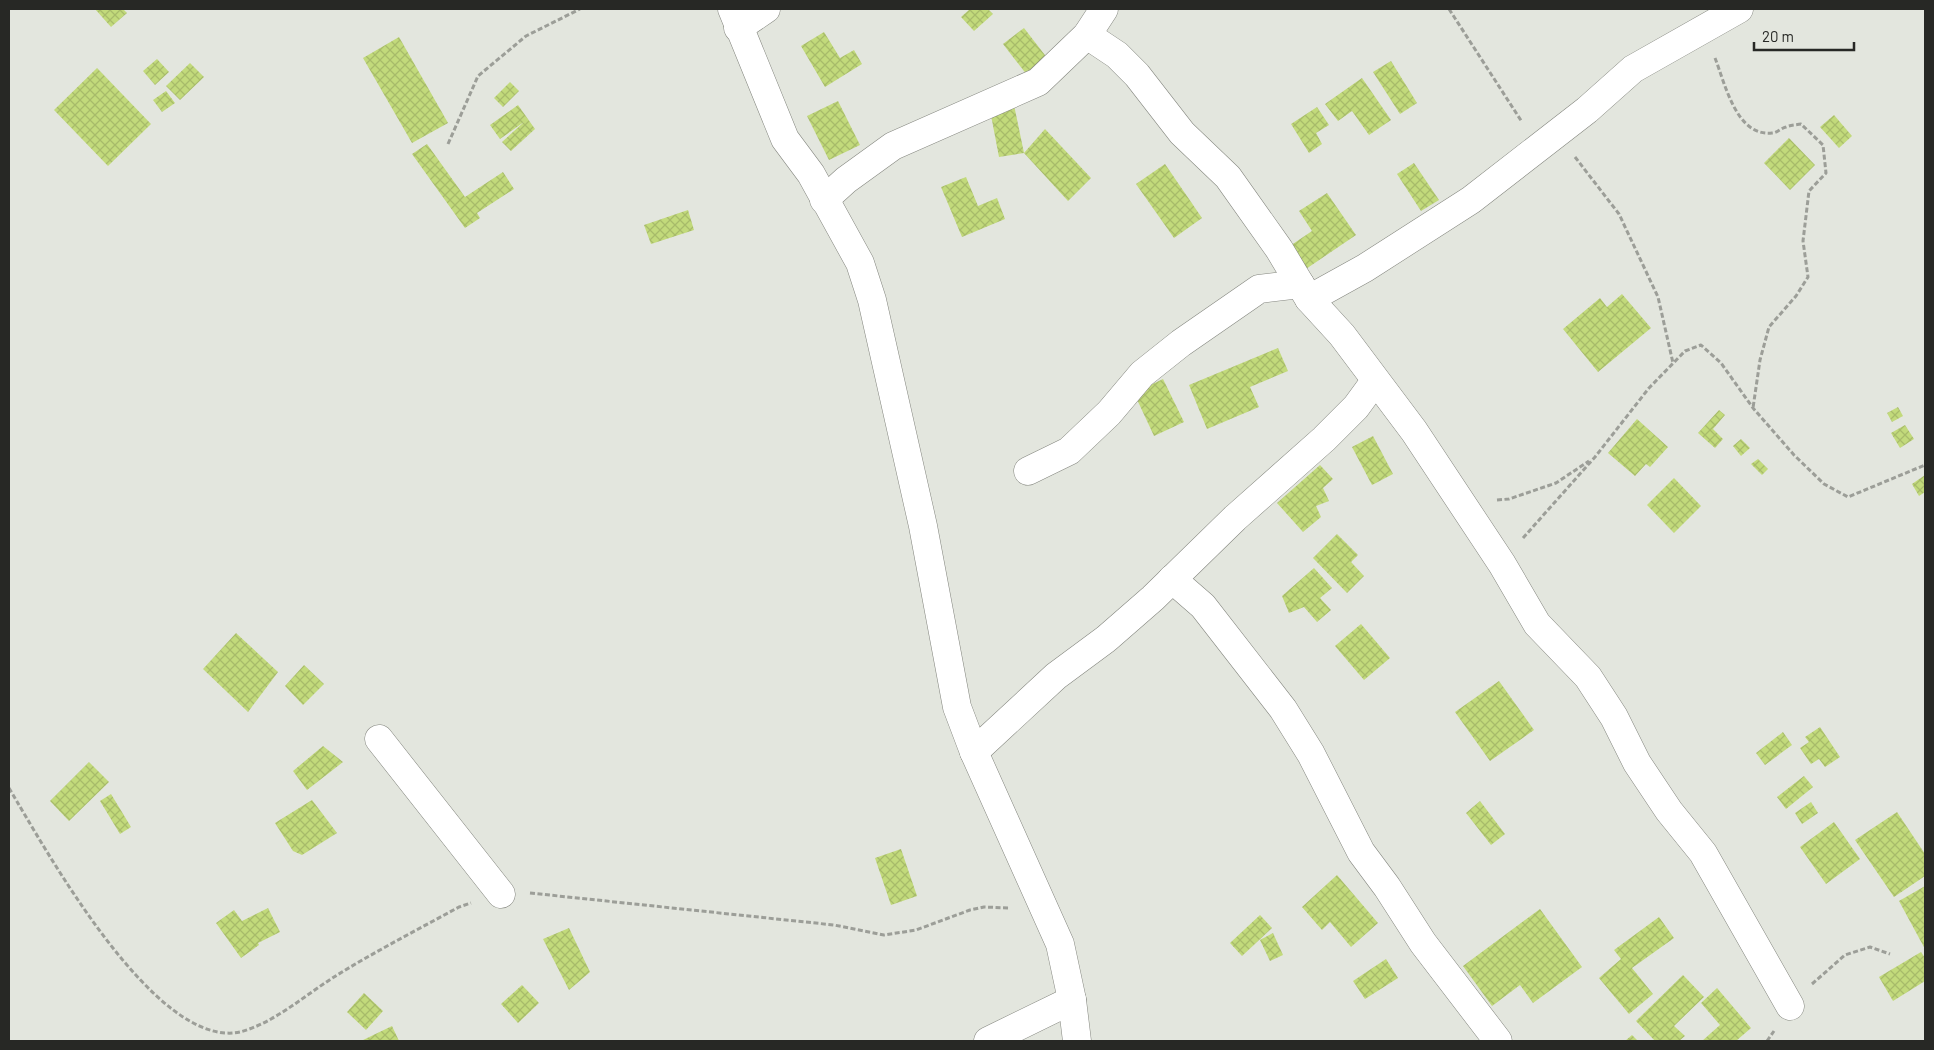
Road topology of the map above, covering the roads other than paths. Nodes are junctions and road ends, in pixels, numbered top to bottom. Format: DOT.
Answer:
graph roads {
  1 [pos="766,9"];
  2 [pos="1104,9"];
  3 [pos="1739,9"];
  4 [pos="735,18"];
  5 [pos="1087,35"];
  6 [pos="824,200"];
  7 [pos="1305,291"];
  8 [pos="1375,381"];
  9 [pos="1028,471"];
  10 [pos="1172,579"];
  11 [pos="379,739"];
  12 [pos="974,752"];
  13 [pos="501,894"];
  14 [pos="1072,1000"];
  15 [pos="1790,1006"];
  16 [pos="988,1041"];
  17 [pos="1077,1041"];
  18 [pos="1498,1041"];
  1 -- 4 [label="street"];
  2 -- 5 [label="street"];
  3 -- 7 [label="street"];
  4 -- 6 [label="street"];
  5 -- 6 [label="street"];
  5 -- 7 [label="street"];
  6 -- 12 [label="street"];
  7 -- 8 [label="street"];
  7 -- 9 [label="street"];
  8 -- 10 [label="street"];
  8 -- 15 [label="street"];
  10 -- 12 [label="street"];
  10 -- 18 [label="street"];
  11 -- 13 [label="street"];
  12 -- 14 [label="street"];
  14 -- 16 [label="street"];
  14 -- 17 [label="street"];
}
